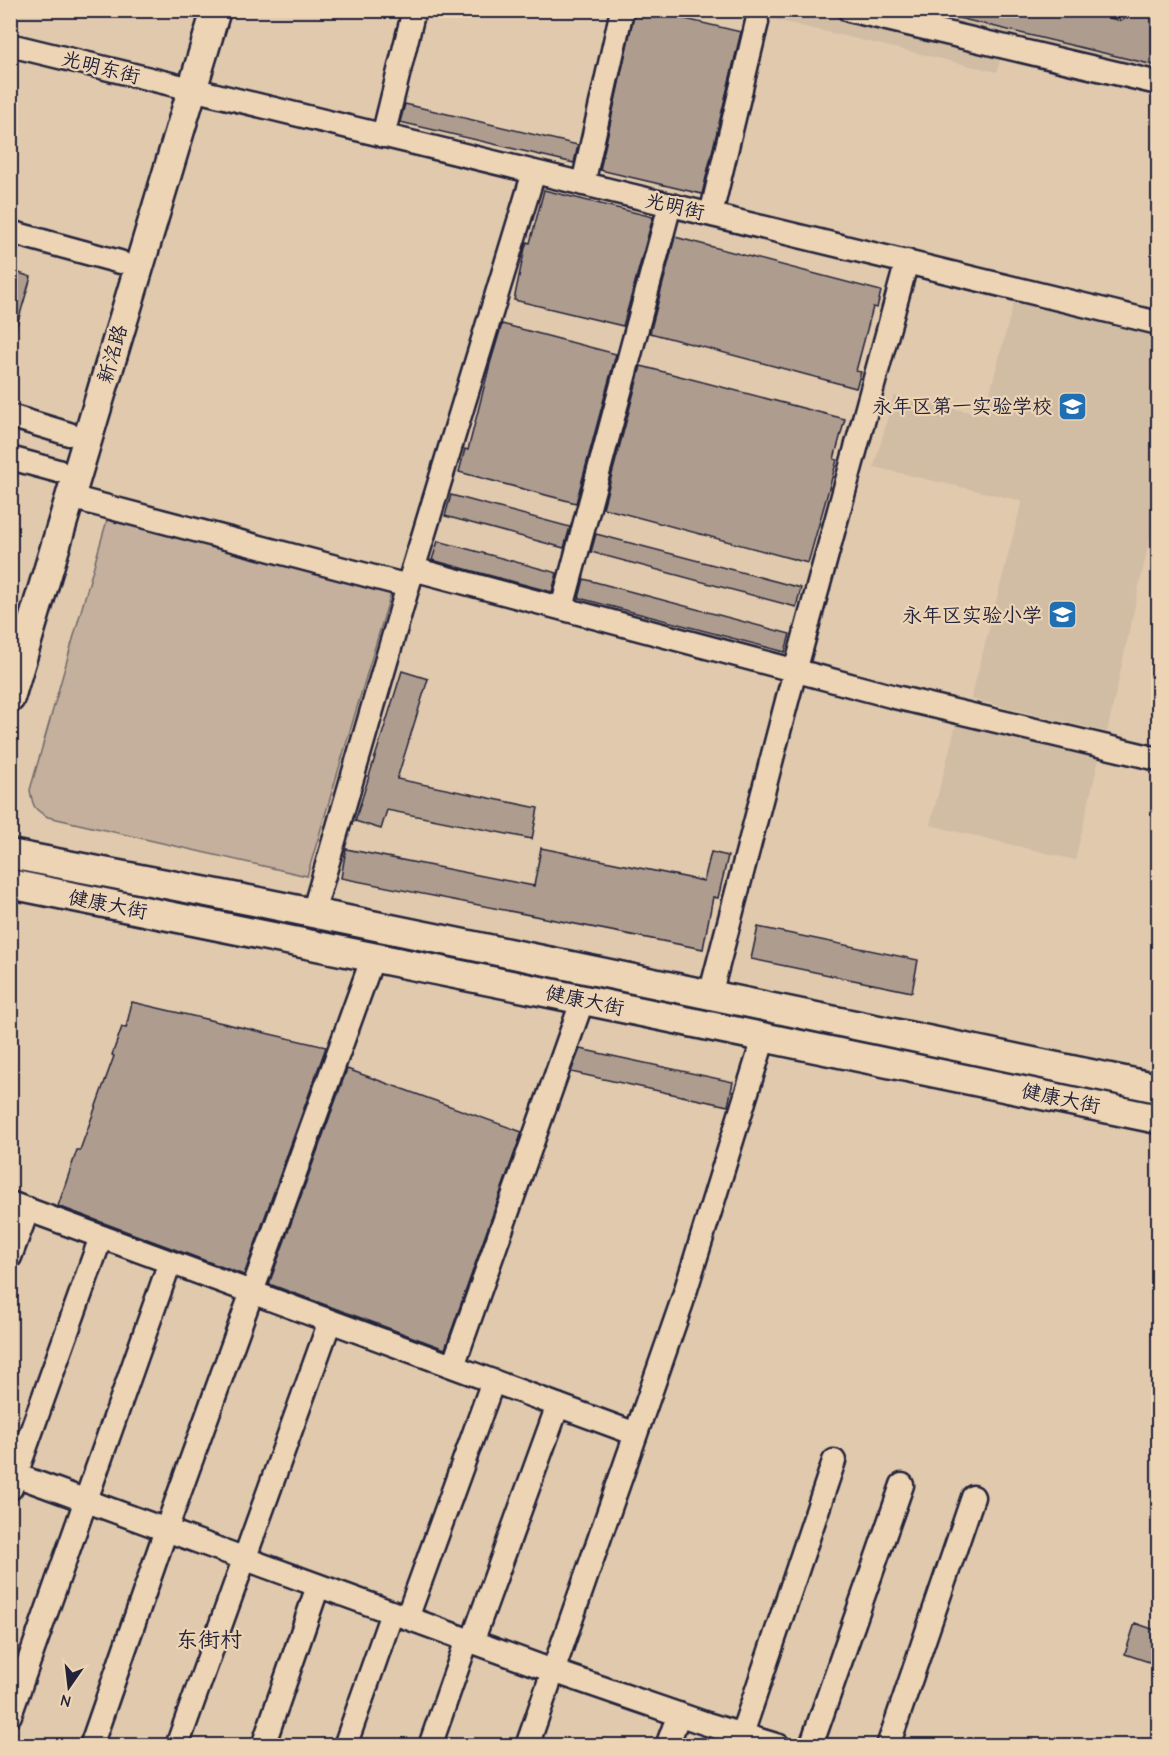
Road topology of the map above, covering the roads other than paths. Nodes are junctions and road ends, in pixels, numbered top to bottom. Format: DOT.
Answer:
graph roads {
  1 [pos="196,10"];
  2 [pos="216,10"];
  3 [pos="414,10"];
  4 [pos="622,10"];
  5 [pos="849,10"];
  6 [pos="757,22"];
  7 [pos="10,45"];
  8 [pos="1158,83"];
  9 [pos="183,88"];
  10 [pos="383,136"];
  11 [pos="534,172"];
  12 [pos="583,184"];
  13 [pos="670,205"];
  14 [pos="711,214"];
  15 [pos="10,232"];
  16 [pos="907,261"];
  17 [pos="120,262"];
  18 [pos="1158,323"];
  19 [pos="10,416"];
  20 [pos="69,434"];
  21 [pos="10,458"];
  22 [pos="58,471"];
  23 [pos="70,497"];
  24 [pos="410,577"];
  25 [pos="562,608"];
  26 [pos="10,633"];
  27 [pos="796,669"];
  28 [pos="10,698"];
  29 [pos="1158,759"];
  30 [pos="10,854"];
  31 [pos="10,884"];
  32 [pos="313,913"];
  33 [pos="373,957"];
  34 [pos="710,995"];
  35 [pos="583,999"];
  36 [pos="764,1037"];
  37 [pos="1158,1088"];
  38 [pos="1158,1119"];
  39 [pos="19,1206"];
  40 [pos="101,1237"];
  41 [pos="10,1257"];
  42 [pos="170,1262"];
  43 [pos="252,1292"];
  44 [pos="330,1321"];
  45 [pos="453,1366"];
  46 [pos="493,1381"];
  47 [pos="558,1405"];
  48 [pos="636,1434"];
  49 [pos="834,1461"];
  50 [pos="12,1479"];
  51 [pos="902,1485"];
  52 [pos="973,1497"];
  53 [pos="86,1501"];
  54 [pos="166,1530"];
  55 [pos="245,1559"];
  56 [pos="318,1586"];
  57 [pos="400,1616"];
  58 [pos="470,1641"];
  59 [pos="553,1671"];
  60 [pos="679,1714"];
  61 [pos="10,1715"];
  62 [pos="742,1734"];
  63 [pos="91,1746"];
  64 [pos="177,1746"];
  65 [pos="262,1746"];
  66 [pos="345,1746"];
  67 [pos="430,1746"];
  68 [pos="527,1746"];
  69 [pos="667,1746"];
  70 [pos="779,1746"];
  71 [pos="811,1746"];
  72 [pos="888,1746"];
  1 -- 9 [label="main road, 新洺路"];
  2 -- 9 [label="main road, 新洺路"];
  3 -- 10 [label="street"];
  4 -- 12 [label="street"];
  5 -- 8 [label="street"];
  6 -- 14 [label="street"];
  7 -- 9 [label="street, 光明东街"];
  9 -- 10 [label="street, 光明街"];
  9 -- 17 [label="main road, 新洺路"];
  9 -- 23 [label="main road, 新洺路"];
  10 -- 11 [label="street, 光明街"];
  11 -- 12 [label="street, 光明街"];
  11 -- 24 [label="street"];
  12 -- 13 [label="street, 光明街"];
  13 -- 14 [label="street, 光明街"];
  13 -- 25 [label="street"];
  14 -- 16 [label="street, 光明街"];
  15 -- 17 [label="street"];
  16 -- 18 [label="street, 光明街"];
  16 -- 27 [label="street"];
  17 -- 20 [label="main road, 新洺路"];
  19 -- 20 [label="street"];
  20 -- 22 [label="main road, 新洺路"];
  21 -- 22 [label="street"];
  22 -- 26 [label="main road, 新洺路"];
  23 -- 24 [label="street"];
  23 -- 28 [label="main road, 新洺路"];
  24 -- 25 [label="street"];
  24 -- 32 [label="street"];
  25 -- 27 [label="street"];
  27 -- 29 [label="street"];
  27 -- 34 [label="street"];
  30 -- 32 [label="main road, 健康大街"];
  31 -- 33 [label="main road, 健康大街"];
  32 -- 34 [label="main road, 健康大街"];
  33 -- 35 [label="main road, 健康大街"];
  33 -- 43 [label="street"];
  34 -- 37 [label="main road, 健康大街"];
  35 -- 36 [label="main road, 健康大街"];
  35 -- 45 [label="street"];
  36 -- 38 [label="main road, 健康大街"];
  36 -- 48 [label="street"];
  39 -- 40 [label="street"];
  39 -- 41 [label="street"];
  40 -- 42 [label="street"];
  40 -- 50 [label="street"];
  42 -- 43 [label="street"];
  42 -- 53 [label="street"];
  43 -- 44 [label="street"];
  43 -- 54 [label="street"];
  44 -- 45 [label="street"];
  44 -- 55 [label="street"];
  45 -- 46 [label="street"];
  46 -- 47 [label="street"];
  46 -- 57 [label="street"];
  47 -- 48 [label="street"];
  47 -- 58 [label="street"];
  48 -- 59 [label="street"];
  49 -- 62 [label="street"];
  50 -- 53 [label="street"];
  51 -- 71 [label="street"];
  52 -- 72 [label="street"];
  53 -- 54 [label="street"];
  53 -- 61 [label="street"];
  54 -- 55 [label="street"];
  54 -- 63 [label="street"];
  55 -- 56 [label="street"];
  55 -- 64 [label="street"];
  56 -- 57 [label="street"];
  56 -- 65 [label="street"];
  57 -- 58 [label="street"];
  57 -- 66 [label="street"];
  58 -- 59 [label="street"];
  58 -- 67 [label="street"];
  59 -- 60 [label="street"];
  59 -- 68 [label="street"];
  60 -- 62 [label="street"];
  60 -- 69 [label="street"];
  62 -- 70 [label="street"];
}
